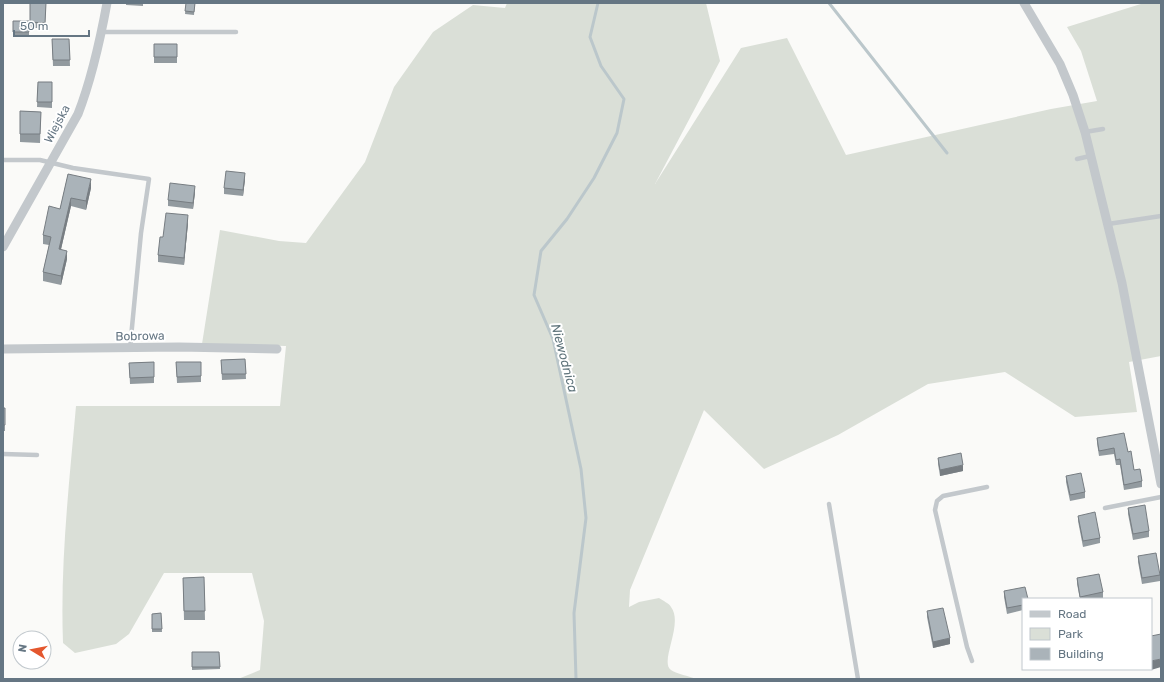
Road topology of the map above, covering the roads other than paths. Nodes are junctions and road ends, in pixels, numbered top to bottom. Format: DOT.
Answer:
graph roads {
  1 [pos="107,3"];
  2 [pos="1024,3"];
  3 [pos="102,32"];
  4 [pos="236,32"];
  5 [pos="1103,129"];
  6 [pos="1085,132"];
  7 [pos="1090,156"];
  8 [pos="1077,159"];
  9 [pos="3,160"];
  10 [pos="51,162"];
  11 [pos="1161,216"];
  12 [pos="1108,224"];
  13 [pos="3,247"];
  14 [pos="130,348"];
  15 [pos="3,349"];
  16 [pos="277,349"];
  17 [pos="3,454"];
  18 [pos="38,455"];
  19 [pos="1161,484"];
  20 [pos="987,487"];
  21 [pos="1161,497"];
  22 [pos="829,504"];
  23 [pos="1105,508"];
  24 [pos="972,661"];
  25 [pos="858,679"];
  1 -- 3 [label="street, Wiejska"];
  2 -- 6 [label="street"];
  3 -- 4 [label="lane"];
  3 -- 10 [label="street, Wiejska"];
  5 -- 6 [label="lane"];
  6 -- 7 [label="street"];
  7 -- 8 [label="lane"];
  7 -- 12 [label="street"];
  9 -- 10 [label="lane"];
  10 -- 13 [label="street, Wiejska"];
  10 -- 14 [label="lane"];
  11 -- 12 [label="lane"];
  12 -- 19 [label="street"];
  14 -- 15 [label="street, Bobrowa"];
  14 -- 16 [label="street, Bobrowa"];
  17 -- 18 [label="lane"];
  20 -- 24 [label="lane"];
  21 -- 23 [label="lane"];
  22 -- 25 [label="lane"];
}
